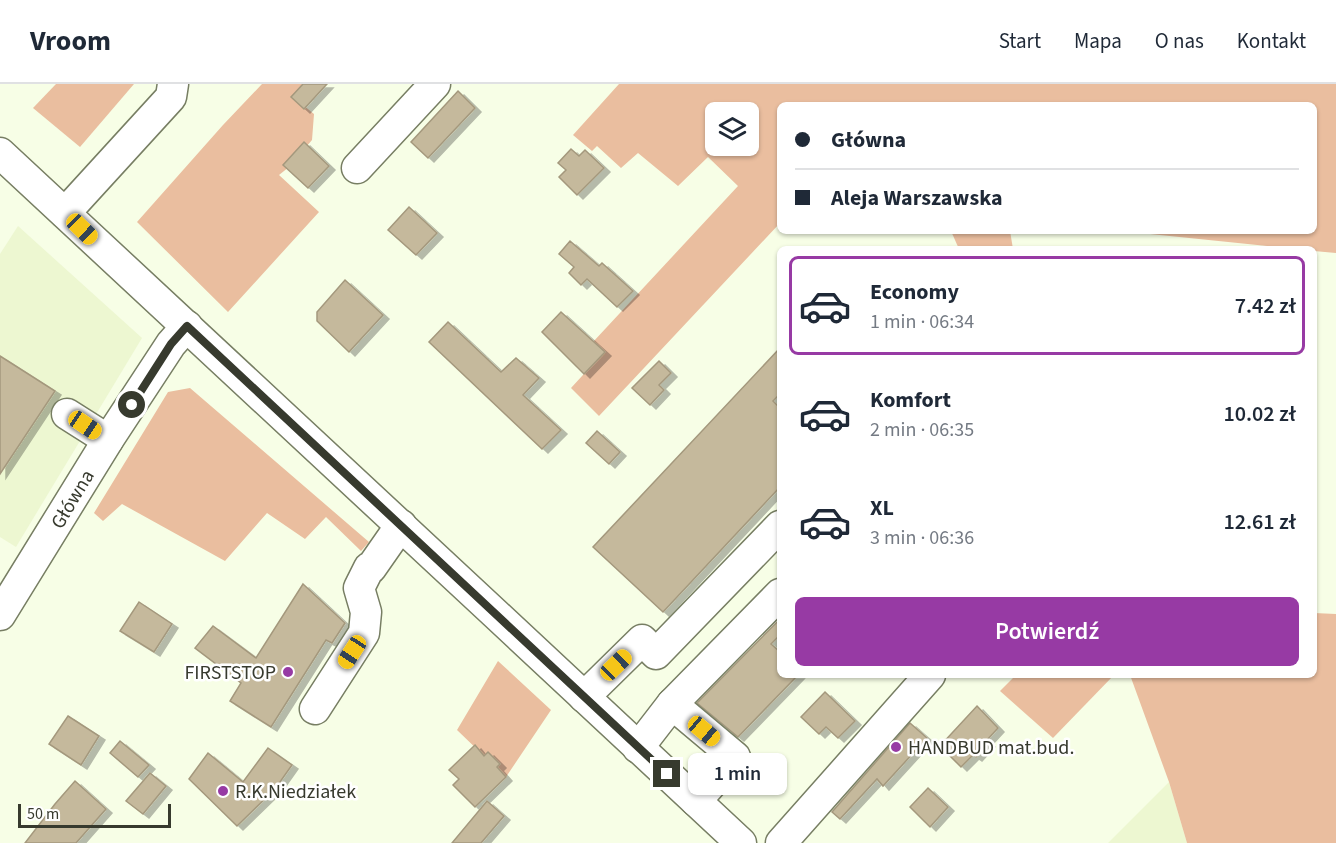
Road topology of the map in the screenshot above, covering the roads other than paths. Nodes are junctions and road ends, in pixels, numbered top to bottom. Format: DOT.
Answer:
graph roads {
  1 [pos="173,84"];
  2 [pos="435,84"];
  3 [pos="0,153"];
  4 [pos="357,168"];
  5 [pos="65,213"];
  6 [pos="187,326"];
  7 [pos="67,414"];
  8 [pos="108,440"];
  9 [pos="400,525"];
  10 [pos="777,529"];
  11 [pos="777,597"];
  12 [pos="0,615"];
  13 [pos="927,678"];
  14 [pos="584,697"];
  15 [pos="672,704"];
  16 [pos="315,709"];
  17 [pos="638,748"];
  18 [pos="696,801"];
  19 [pos="741,843"];
  20 [pos="781,843"];
  1 -- 5 [label="street"];
  2 -- 4 [label="street"];
  3 -- 5 [label="street"];
  5 -- 6 [label="street"];
  6 -- 8 [label="street, Główna"];
  6 -- 9 [label="street"];
  7 -- 8 [label="street"];
  8 -- 12 [label="street, Główna"];
  9 -- 14 [label="street"];
  9 -- 16 [label="street"];
  10 -- 14 [label="street"];
  11 -- 15 [label="street"];
  13 -- 20 [label="street"];
  14 -- 17 [label="street"];
  15 -- 17 [label="street"];
  15 -- 18 [label="street"];
  17 -- 18 [label="street"];
  18 -- 19 [label="street"];
}
